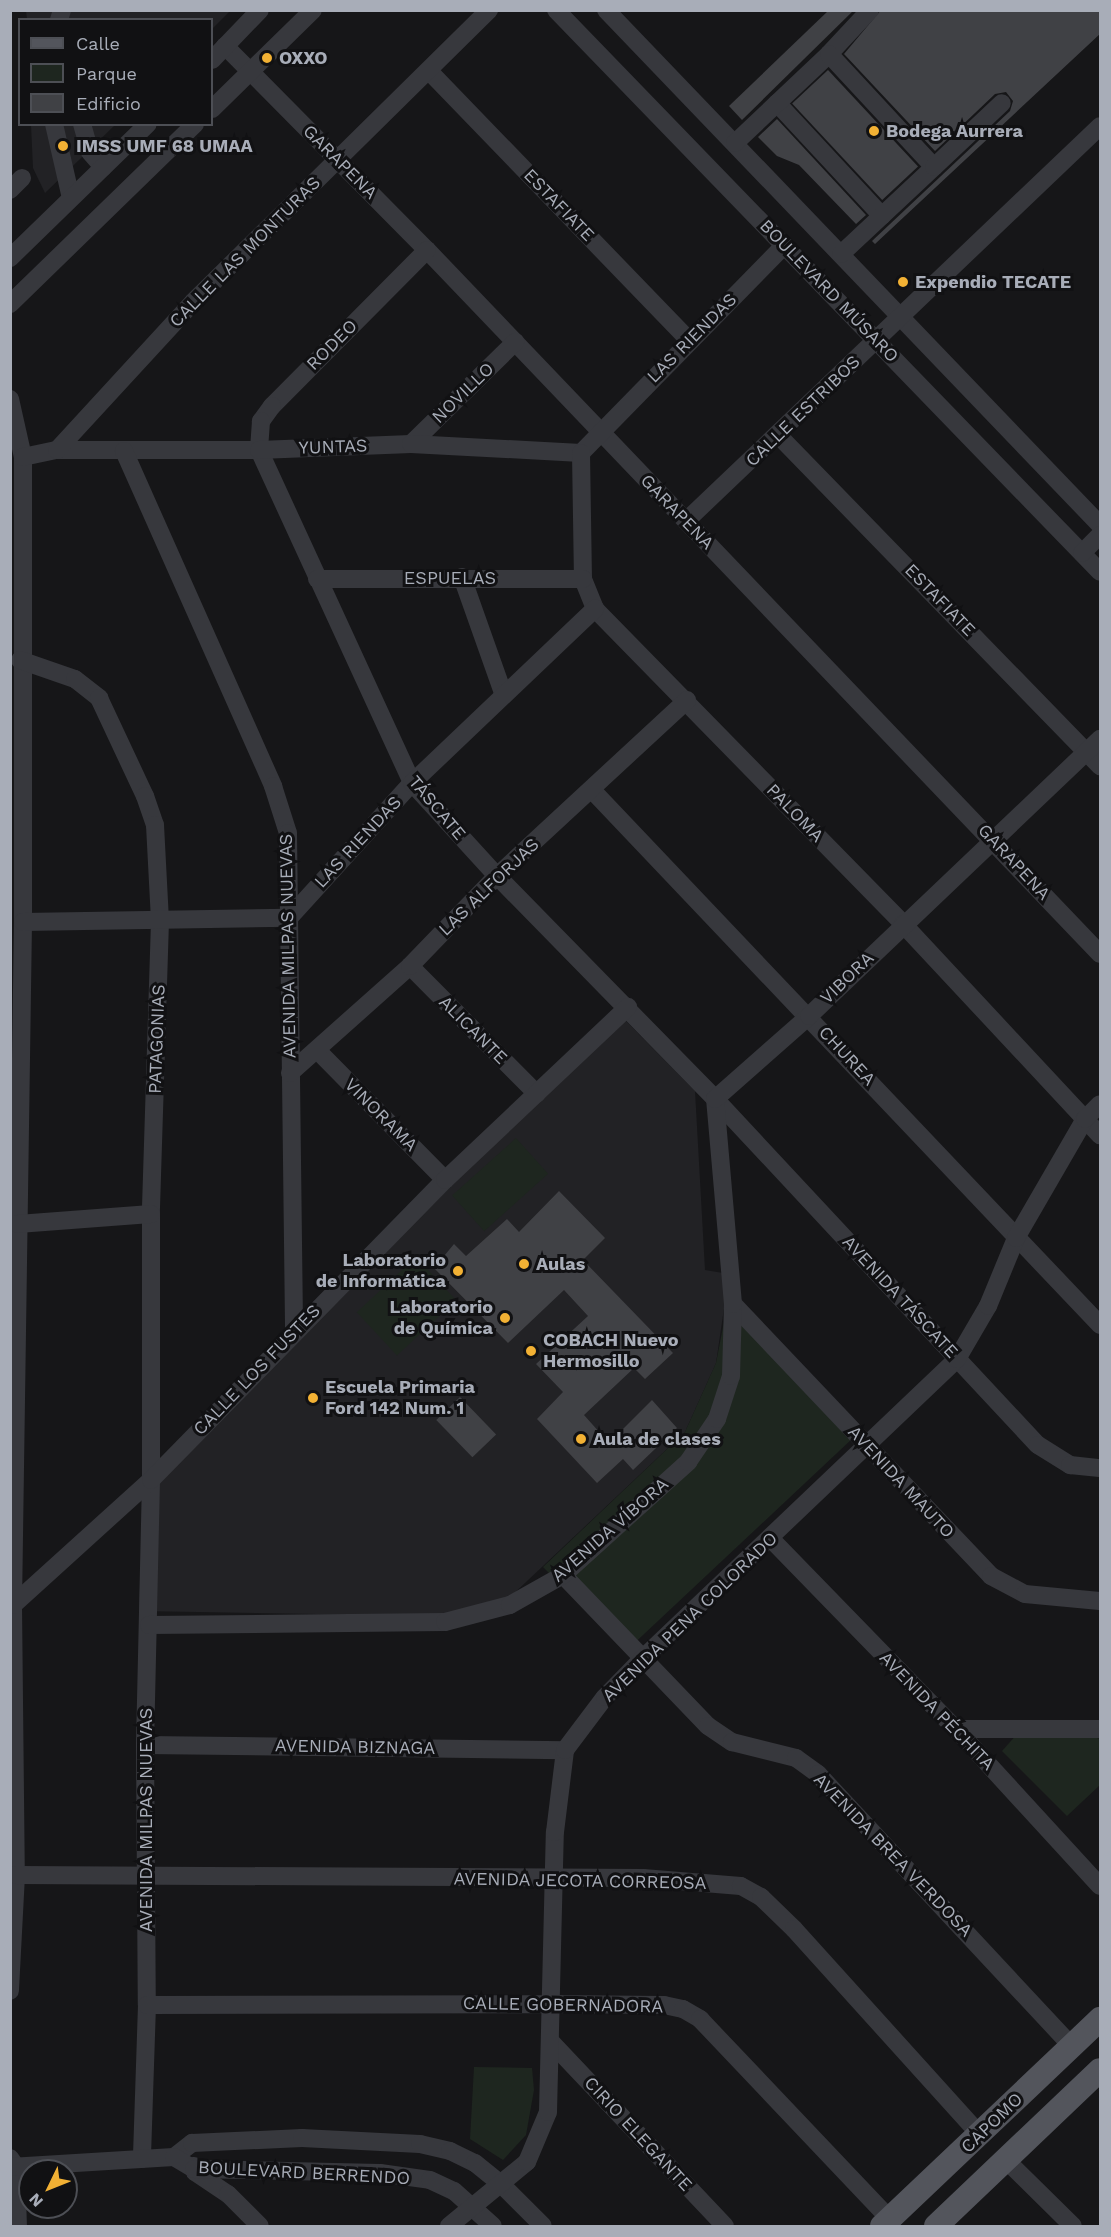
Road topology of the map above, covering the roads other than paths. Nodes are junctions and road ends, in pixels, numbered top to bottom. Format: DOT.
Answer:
graph roads {
  1 [pos="260,10"];
  2 [pos="313,10"];
  3 [pos="489,10"];
  4 [pos="556,10"];
  5 [pos="606,10"];
  6 [pos="870,10"];
  7 [pos="225,46"];
  8 [pos="829,54"];
  9 [pos="213,59"];
  10 [pos="429,71"];
  11 [pos="250,72"];
  12 [pos="777,103"];
  13 [pos="1002,103"];
  14 [pos="213,108"];
  15 [pos="54,126"];
  16 [pos="83,126"];
  17 [pos="146,126"];
  18 [pos="193,126"];
  19 [pos="1097,136"];
  20 [pos="735,143"];
  21 [pos="338,159"];
  22 [pos="103,167"];
  23 [pos="934,167"];
  24 [pos="71,198"];
  25 [pos="882,216"];
  26 [pos="785,245"];
  27 [pos="427,250"];
  28 [pos="841,254"];
  29 [pos="10,258"];
  30 [pos="10,304"];
  31 [pos="902,317"];
  32 [pos="689,340"];
  33 [pos="876,341"];
  34 [pos="515,342"];
  35 [pos="10,399"];
  36 [pos="600,432"];
  37 [pos="778,435"];
  38 [pos="411,444"];
  39 [pos="57,450"];
  40 [pos="259,450"];
  41 [pos="124,451"];
  42 [pos="580,453"];
  43 [pos="22,457"];
  44 [pos="686,521"];
  45 [pos="1101,525"];
  46 [pos="1101,535"];
  47 [pos="1082,553"];
  48 [pos="1101,572"];
  49 [pos="462,577"];
  50 [pos="317,579"];
  51 [pos="583,579"];
  52 [pos="595,609"];
  53 [pos="20,660"];
  54 [pos="503,693"];
  55 [pos="687,700"];
  56 [pos="1101,739"];
  57 [pos="1087,752"];
  58 [pos="1101,766"];
  59 [pos="412,783"];
  60 [pos="592,790"];
  61 [pos="993,840"];
  62 [pos="497,876"];
  63 [pos="289,918"];
  64 [pos="160,921"];
  65 [pos="23,922"];
  66 [pos="903,924"];
  67 [pos="1101,954"];
  68 [pos="410,966"];
  69 [pos="628,1007"];
  70 [pos="809,1016"];
  71 [pos="318,1051"];
  72 [pos="290,1073"];
  73 [pos="537,1094"];
  74 [pos="715,1099"];
  75 [pos="1101,1104"];
  76 [pos="1086,1119"];
  77 [pos="1101,1135"];
  78 [pos="445,1180"];
  79 [pos="151,1214"];
  80 [pos="18,1224"];
  81 [pos="1016,1238"];
  82 [pos="733,1304"];
  83 [pos="1101,1325"];
  84 [pos="294,1331"];
  85 [pos="957,1359"];
  86 [pos="868,1448"];
  87 [pos="1101,1468"];
  88 [pos="151,1480"];
  89 [pos="771,1539"];
  90 [pos="563,1575"];
  91 [pos="1101,1601"];
  92 [pos="13,1605"];
  93 [pos="149,1625"];
  94 [pos="641,1660"];
  95 [pos="956,1729"];
  96 [pos="1101,1729"];
  97 [pos="145,1744"];
  98 [pos="565,1750"];
  99 [pos="16,1875"];
  100 [pos="145,1876"];
  101 [pos="554,1880"];
  102 [pos="1101,1886"];
  103 [pos="10,1991"];
  104 [pos="551,2004"];
  105 [pos="147,2006"];
  106 [pos="1101,2019"];
  107 [pos="551,2042"];
  108 [pos="1072,2046"];
  109 [pos="1099,2074"];
  110 [pos="980,2134"];
  111 [pos="192,2143"];
  112 [pos="174,2157"];
  113 [pos="142,2159"];
  114 [pos="1006,2160"];
  115 [pos="12,2164"];
  116 [pos="194,2169"];
  117 [pos="501,2184"];
  118 [pos="474,2207"];
  119 [pos="886,2223"];
  120 [pos="18,2226"];
  121 [pos="260,2226"];
  122 [pos="449,2226"];
  123 [pos="493,2226"];
  124 [pos="543,2226"];
  125 [pos="724,2226"];
  126 [pos="936,2226"];
  127 [pos="1073,2226"];
  1 -- 7 [label="street"];
  2 -- 11 [label="street"];
  3 -- 10 [label="street, CALLE LAS MONTURAS"];
  4 -- 26 [label="street, BOULEVARD MÚSARO"];
  5 -- 20 [label="street, BOULEVARD MÚSARO"];
  6 -- 8 [label="street"];
  7 -- 9 [label="street"];
  7 -- 11 [label="street, GARAPENA"];
  8 -- 12 [label="street"];
  8 -- 23 [label="street"];
  10 -- 21 [label="street, CALLE LAS MONTURAS"];
  10 -- 32 [label="street, ESTAFIATE"];
  11 -- 14 [label="street"];
  11 -- 21 [label="street, GARAPENA"];
  12 -- 20 [label="street"];
  12 -- 25 [label="street"];
  13 -- 23 [label="street"];
  15 -- 24 [label="street"];
  16 -- 22 [label="street"];
  17 -- 22 [label="street"];
  18 -- 30 [label="street"];
  19 -- 31 [label="street, CALLE ESTRIBOS"];
  20 -- 28 [label="street, BOULEVARD MÚSARO"];
  21 -- 27 [label="street, GARAPENA"];
  21 -- 39 [label="street, CALLE LAS MONTURAS"];
  22 -- 24 [label="street"];
  23 -- 25 [label="street"];
  24 -- 29 [label="street"];
  25 -- 28 [label="street"];
  26 -- 32 [label="street, LAS RIENDAS"];
  26 -- 33 [label="street, BOULEVARD MÚSARO"];
  27 -- 34 [label="street, GARAPENA"];
  27 -- 40 [label="street, RODEO"];
  28 -- 31 [label="street, BOULEVARD MÚSARO"];
  31 -- 33 [label="street, CALLE ESTRIBOS"];
  31 -- 45 [label="street, BOULEVARD MÚSARO"];
  32 -- 36 [label="street, LAS RIENDAS"];
  33 -- 37 [label="street, CALLE ESTRIBOS"];
  33 -- 47 [label="street, BOULEVARD MÚSARO"];
  34 -- 36 [label="street, GARAPENA"];
  34 -- 38 [label="street, NOVILLO"];
  35 -- 43 [label="street"];
  36 -- 42 [label="street"];
  36 -- 44 [label="street, GARAPENA"];
  37 -- 44 [label="street, CALLE ESTRIBOS"];
  37 -- 57 [label="street, ESTAFIATE"];
  38 -- 40 [label="street, YUNTAS"];
  38 -- 42 [label="street, YUNTAS"];
  39 -- 41 [label="street, YUNTAS"];
  39 -- 43 [label="street"];
  40 -- 41 [label="street, YUNTAS"];
  40 -- 50 [label="street, TÁSCATE"];
  41 -- 63 [label="street, AVENIDA MILPAS NUEVAS"];
  42 -- 51 [label="street, PALOMA"];
  43 -- 53 [label="street"];
  44 -- 61 [label="street, GARAPENA"];
  46 -- 47 [label="street"];
  47 -- 48 [label="street, BOULEVARD MÚSARO"];
  49 -- 50 [label="street, ESPUELAS"];
  49 -- 51 [label="street, ESPUELAS"];
  49 -- 54 [label="street"];
  50 -- 59 [label="street, TÁSCATE"];
  51 -- 52 [label="street, PALOMA"];
  52 -- 54 [label="street, LAS RIENDAS"];
  52 -- 55 [label="street, PALOMA"];
  53 -- 64 [label="street, PATAGONIAS"];
  53 -- 65 [label="street"];
  54 -- 59 [label="street, LAS RIENDAS"];
  55 -- 60 [label="street, LAS ALFORJAS"];
  55 -- 66 [label="street, PALOMA"];
  56 -- 57 [label="street, VIBORA"];
  57 -- 58 [label="street, ESTAFIATE"];
  57 -- 61 [label="street, VIBORA"];
  59 -- 62 [label="street, TÁSCATE"];
  59 -- 63 [label="street, LAS RIENDAS"];
  60 -- 62 [label="street, LAS ALFORJAS"];
  60 -- 70 [label="street, CHUREA"];
  61 -- 66 [label="street, VIBORA"];
  61 -- 67 [label="street, GARAPENA"];
  62 -- 68 [label="street, LAS ALFORJAS"];
  62 -- 69 [label="street, TÁSCATE"];
  63 -- 64 [label="street"];
  63 -- 72 [label="street, AVENIDA MILPAS NUEVAS"];
  64 -- 65 [label="street"];
  64 -- 79 [label="street, PATAGONIAS"];
  65 -- 80 [label="street"];
  66 -- 70 [label="street, VIBORA"];
  66 -- 76 [label="street, PALOMA"];
  68 -- 71 [label="street, LAS ALFORJAS"];
  68 -- 73 [label="street, ALICANTE"];
  69 -- 73 [label="street, CALLE LOS FUSTES"];
  69 -- 74 [label="street, TÁSCATE"];
  70 -- 74 [label="street, VIBORA"];
  70 -- 81 [label="street, CHUREA"];
  71 -- 72 [label="street, LAS ALFORJAS"];
  71 -- 78 [label="street, VINORAMA"];
  72 -- 84 [label="street, AVENIDA MILPAS NUEVAS"];
  73 -- 78 [label="street, CALLE LOS FUSTES"];
  74 -- 82 [label="street"];
  74 -- 85 [label="street, AVENIDA TÁSCATE"];
  75 -- 76 [label="street, AVENIDA PENA COLORADO"];
  76 -- 77 [label="street, PALOMA"];
  76 -- 81 [label="street, AVENIDA PENA COLORADO"];
  78 -- 84 [label="street, CALLE LOS FUSTES"];
  79 -- 80 [label="street"];
  79 -- 88 [label="street, PATAGONIAS"];
  80 -- 92 [label="street"];
  81 -- 83 [label="street, CHUREA"];
  81 -- 85 [label="street, AVENIDA PENA COLORADO"];
  82 -- 86 [label="street, AVENIDA MAUTO"];
  82 -- 90 [label="street, AVENIDA VÍBORA"];
  84 -- 88 [label="street, CALLE LOS FUSTES"];
  85 -- 86 [label="street, AVENIDA PENA COLORADO"];
  85 -- 87 [label="street, AVENIDA TÁSCATE"];
  86 -- 89 [label="street, AVENIDA PENA COLORADO"];
  86 -- 91 [label="street, AVENIDA MAUTO"];
  88 -- 92 [label="street, CALLE LOS FUSTES"];
  88 -- 93 [label="street, AVENIDA MILPAS NUEVAS"];
  89 -- 94 [label="street, AVENIDA PENA COLORADO"];
  89 -- 95 [label="street, AVENIDA PÉCHITA"];
  90 -- 93 [label="street, AVENIDA VÍBORA"];
  90 -- 94 [label="street, AVENIDA BREA VERDOSA"];
  92 -- 99 [label="street"];
  93 -- 97 [label="street, AVENIDA MILPAS NUEVAS"];
  94 -- 98 [label="street, AVENIDA PENA COLORADO"];
  94 -- 108 [label="street, AVENIDA BREA VERDOSA"];
  95 -- 96 [label="street"];
  95 -- 102 [label="street, AVENIDA PÉCHITA"];
  97 -- 98 [label="street, AVENIDA BIZNAGA"];
  97 -- 100 [label="street, AVENIDA MILPAS NUEVAS"];
  98 -- 101 [label="street"];
  99 -- 100 [label="street, AVENIDA JECOTA CORREOSA"];
  99 -- 103 [label="street"];
  100 -- 101 [label="street, AVENIDA JECOTA CORREOSA"];
  100 -- 105 [label="street, AVENIDA MILPAS NUEVAS"];
  101 -- 104 [label="street"];
  101 -- 110 [label="street, AVENIDA JECOTA CORREOSA"];
  104 -- 105 [label="street, CALLE GOBERNADORA"];
  104 -- 107 [label="street"];
  104 -- 119 [label="street, CALLE GOBERNADORA"];
  105 -- 113 [label="street, AVENIDA MILPAS NUEVAS"];
  106 -- 108 [label="main road, CAPOMO"];
  107 -- 117 [label="street"];
  107 -- 125 [label="street, CIRIO ELEGANTE"];
  108 -- 110 [label="main road, CAPOMO"];
  109 -- 114 [label="main road, CAPOMO"];
  110 -- 119 [label="main road, CAPOMO"];
  111 -- 112 [label="street, BOULEVARD BERRENDO"];
  111 -- 116 [label="street"];
  111 -- 117 [label="street, BOULEVARD BERRENDO"];
  112 -- 113 [label="street, BOULEVARD BERRENDO"];
  112 -- 116 [label="street, BOULEVARD BERRENDO"];
  113 -- 115 [label="street, BOULEVARD BERRENDO"];
  114 -- 126 [label="main road, CAPOMO"];
  114 -- 127 [label="street"];
  115 -- 120 [label="street"];
  116 -- 118 [label="street, BOULEVARD BERRENDO"];
  116 -- 121 [label="street"];
  117 -- 118 [label="street"];
  117 -- 124 [label="street, BOULEVARD BERRENDO"];
  118 -- 122 [label="street"];
  118 -- 123 [label="street, BOULEVARD BERRENDO"];
}
